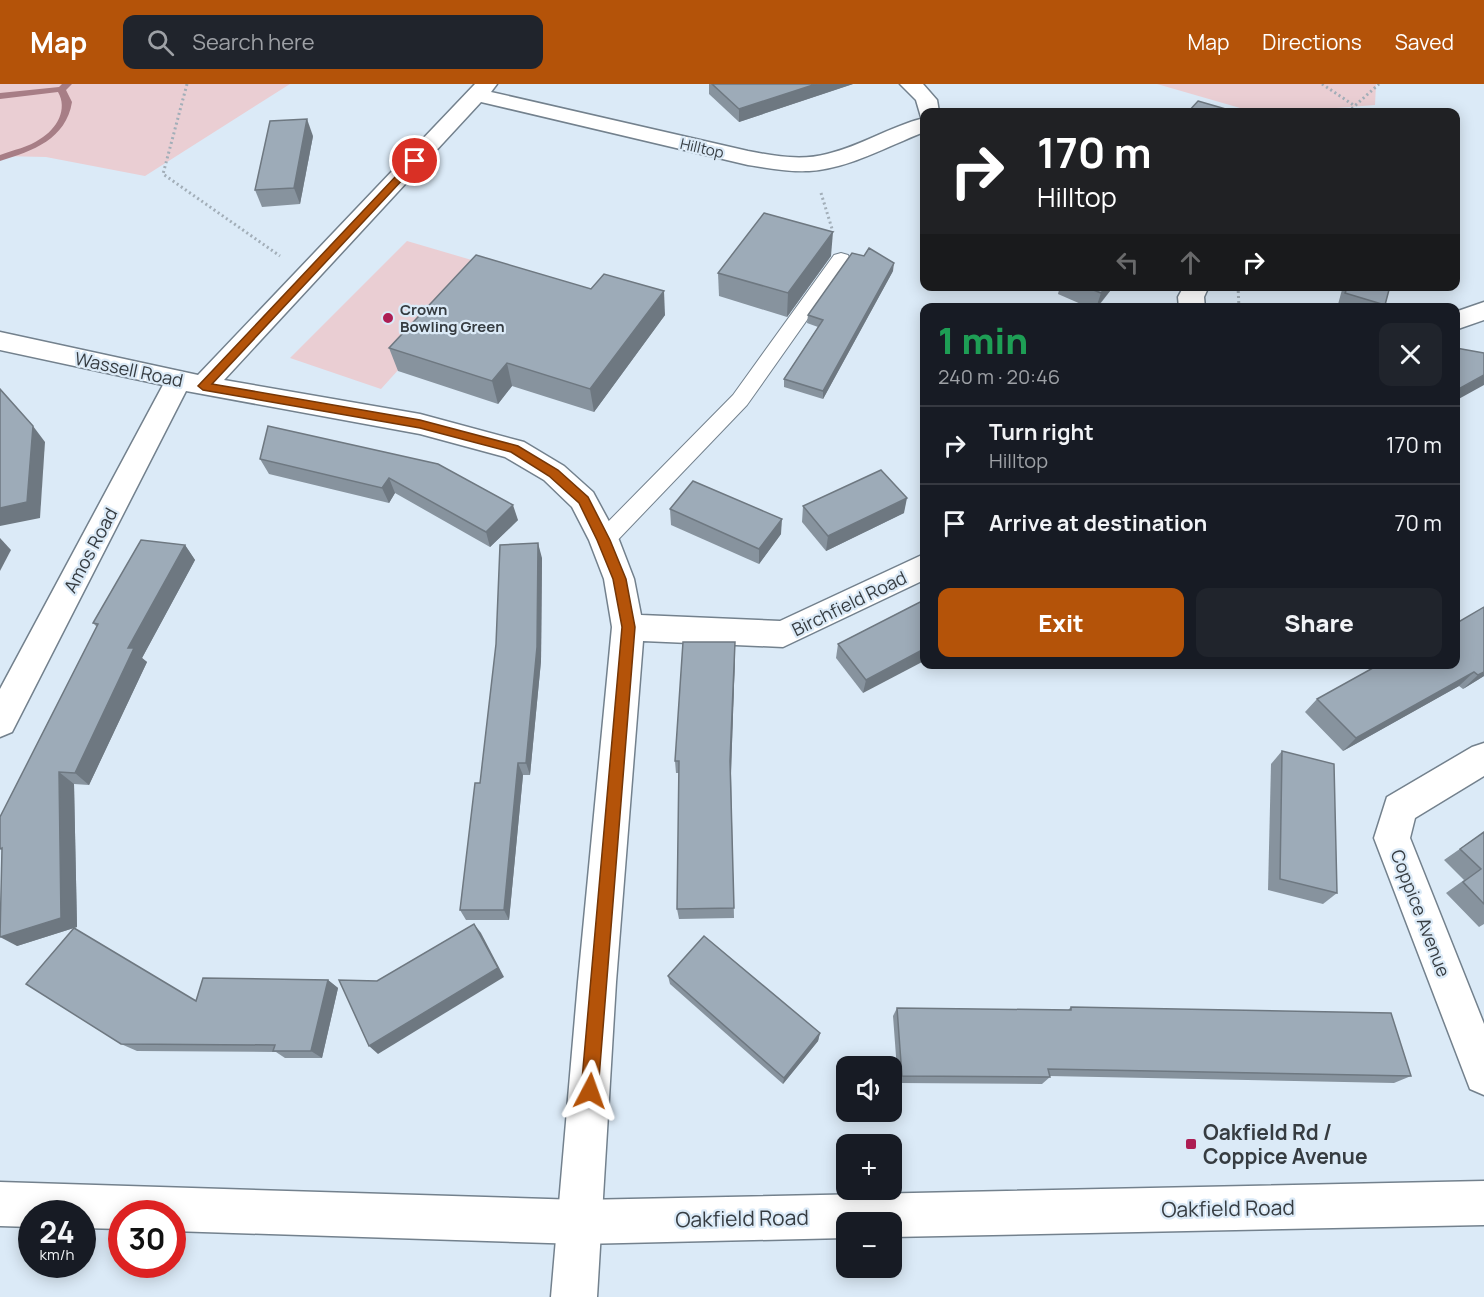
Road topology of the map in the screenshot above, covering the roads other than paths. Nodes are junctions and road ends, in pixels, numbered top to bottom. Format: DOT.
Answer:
graph roads {
  1 [pos="910,84"];
  2 [pos="482,90"];
  3 [pos="930,108"];
  4 [pos="920,126"];
  5 [pos="841,259"];
  6 [pos="1484,310"];
  7 [pos="1460,320"];
  8 [pos="0,341"];
  9 [pos="191,382"];
  10 [pos="604,540"];
  11 [pos="920,568"];
  12 [pos="628,627"];
  13 [pos="0,722"];
  14 [pos="1484,758"];
  15 [pos="1484,1075"];
  16 [pos="1484,1203"];
  17 [pos="0,1204"];
  18 [pos="580,1222"];
  19 [pos="574,1297"];
  1 -- 3 [label="street"];
  2 -- 4 [label="street, Hilltop"];
  2 -- 9 [label="street, Hilltop"];
  5 -- 10 [label="lane"];
  6 -- 7 [label="street"];
  8 -- 9 [label="street, Wassell Road"];
  9 -- 10 [label="street, Wassell Road"];
  9 -- 13 [label="street, Amos Road"];
  10 -- 12 [label="street, Wassell Road"];
  11 -- 12 [label="street, Birchfield Road"];
  12 -- 18 [label="street, Wassell Road"];
  14 -- 15 [label="street, Coppice Avenue"];
  16 -- 18 [label="street, Oakfield Road"];
  17 -- 18 [label="street, Oakfield Road"];
  18 -- 19 [label="street, Wassell Road"];
}
